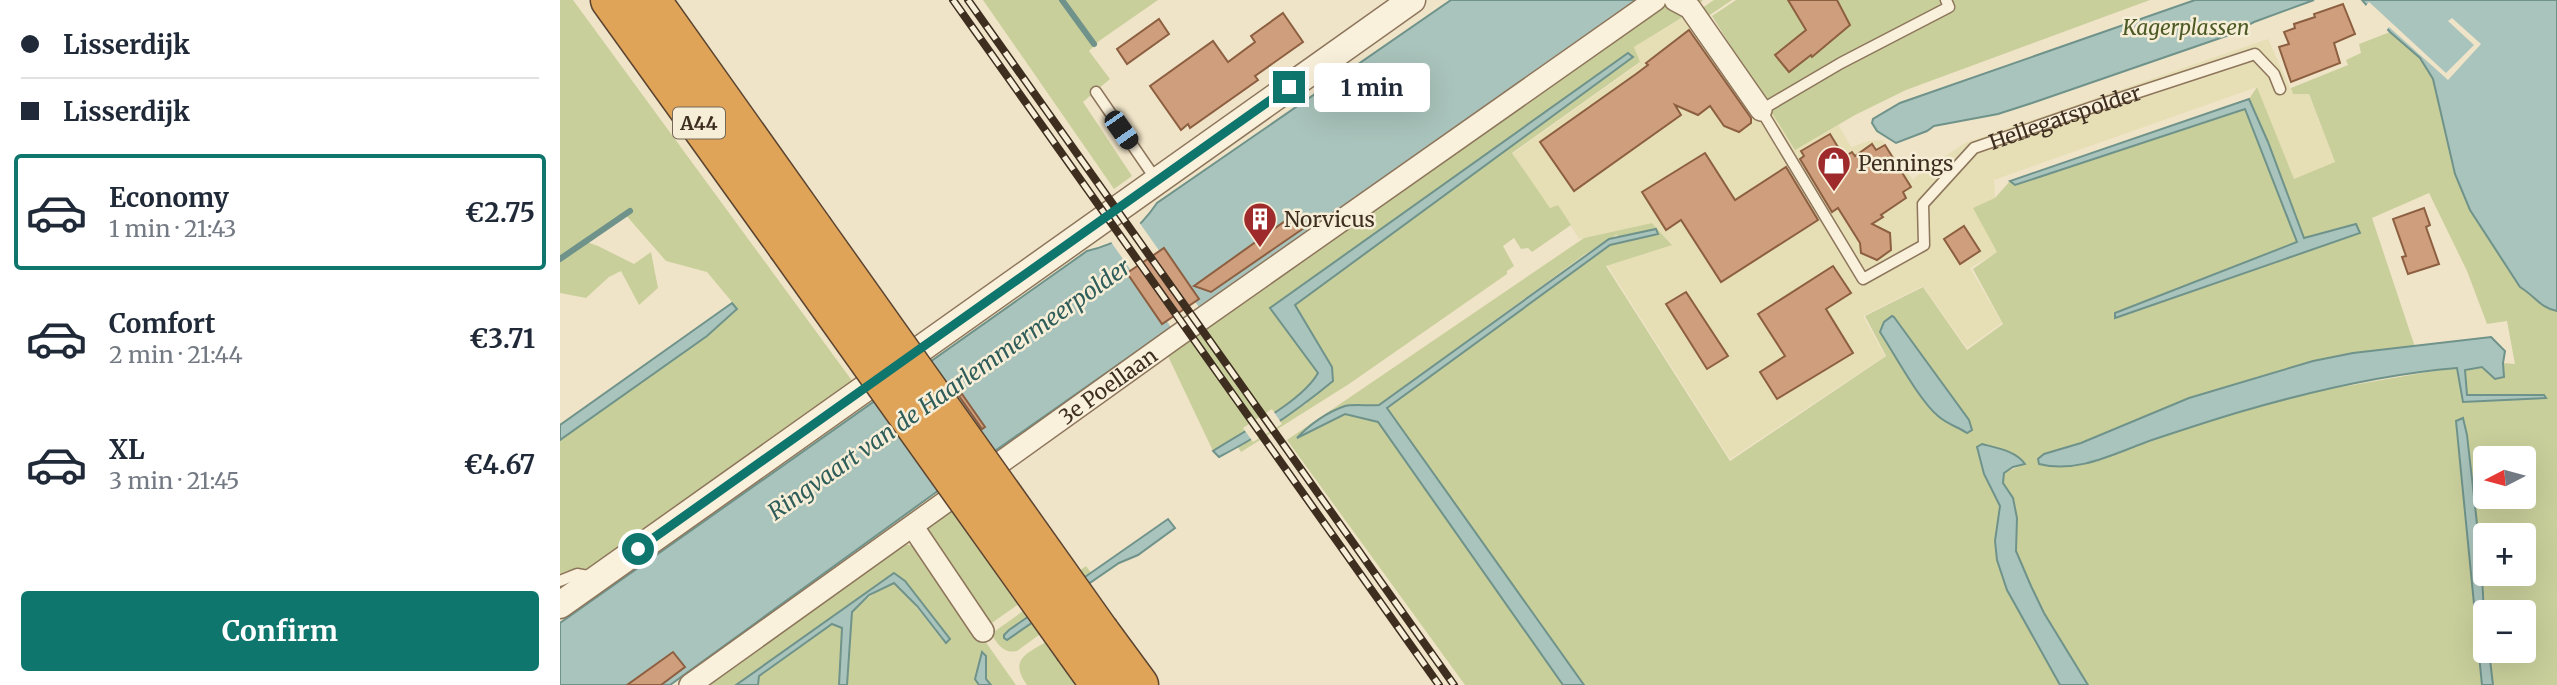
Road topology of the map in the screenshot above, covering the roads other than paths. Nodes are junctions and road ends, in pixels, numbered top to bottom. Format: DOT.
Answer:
graph roads {
  1 [pos="610,0"];
  2 [pos="651,0"];
  3 [pos="1412,0"];
  4 [pos="1655,0"];
  5 [pos="1675,0"];
  6 [pos="1945,0"];
  7 [pos="2280,89"];
  8 [pos="1096,92"];
  9 [pos="1761,110"];
  10 [pos="1157,181"];
  11 [pos="800,237"];
  12 [pos="913,527"];
  13 [pos="598,578"];
  14 [pos="560,581"];
  15 [pos="560,605"];
  16 [pos="983,631"];
  17 [pos="1088,641"];
  18 [pos="690,685"];
  19 [pos="1100,685"];
  20 [pos="1139,685"];
  1 -- 11 [label="highway, A44"];
  2 -- 11 [label="highway, A44"];
  3 -- 10 [label="street"];
  4 -- 12 [label="street, 3e Poellaan"];
  5 -- 9 [label="street, Hellegatspolder"];
  6 -- 9 [label="lane"];
  7 -- 9 [label="lane, Hellegatspolder"];
  8 -- 10 [label="lane"];
  10 -- 13 [label="street"];
  11 -- 17 [label="highway, A44, bridge"];
  12 -- 16 [label="street"];
  12 -- 18 [label="street, 3e Poellaan"];
  13 -- 14 [label="lane"];
  13 -- 15 [label="street"];
  17 -- 19 [label="highway, A44"];
  17 -- 20 [label="highway, A44"];
}
